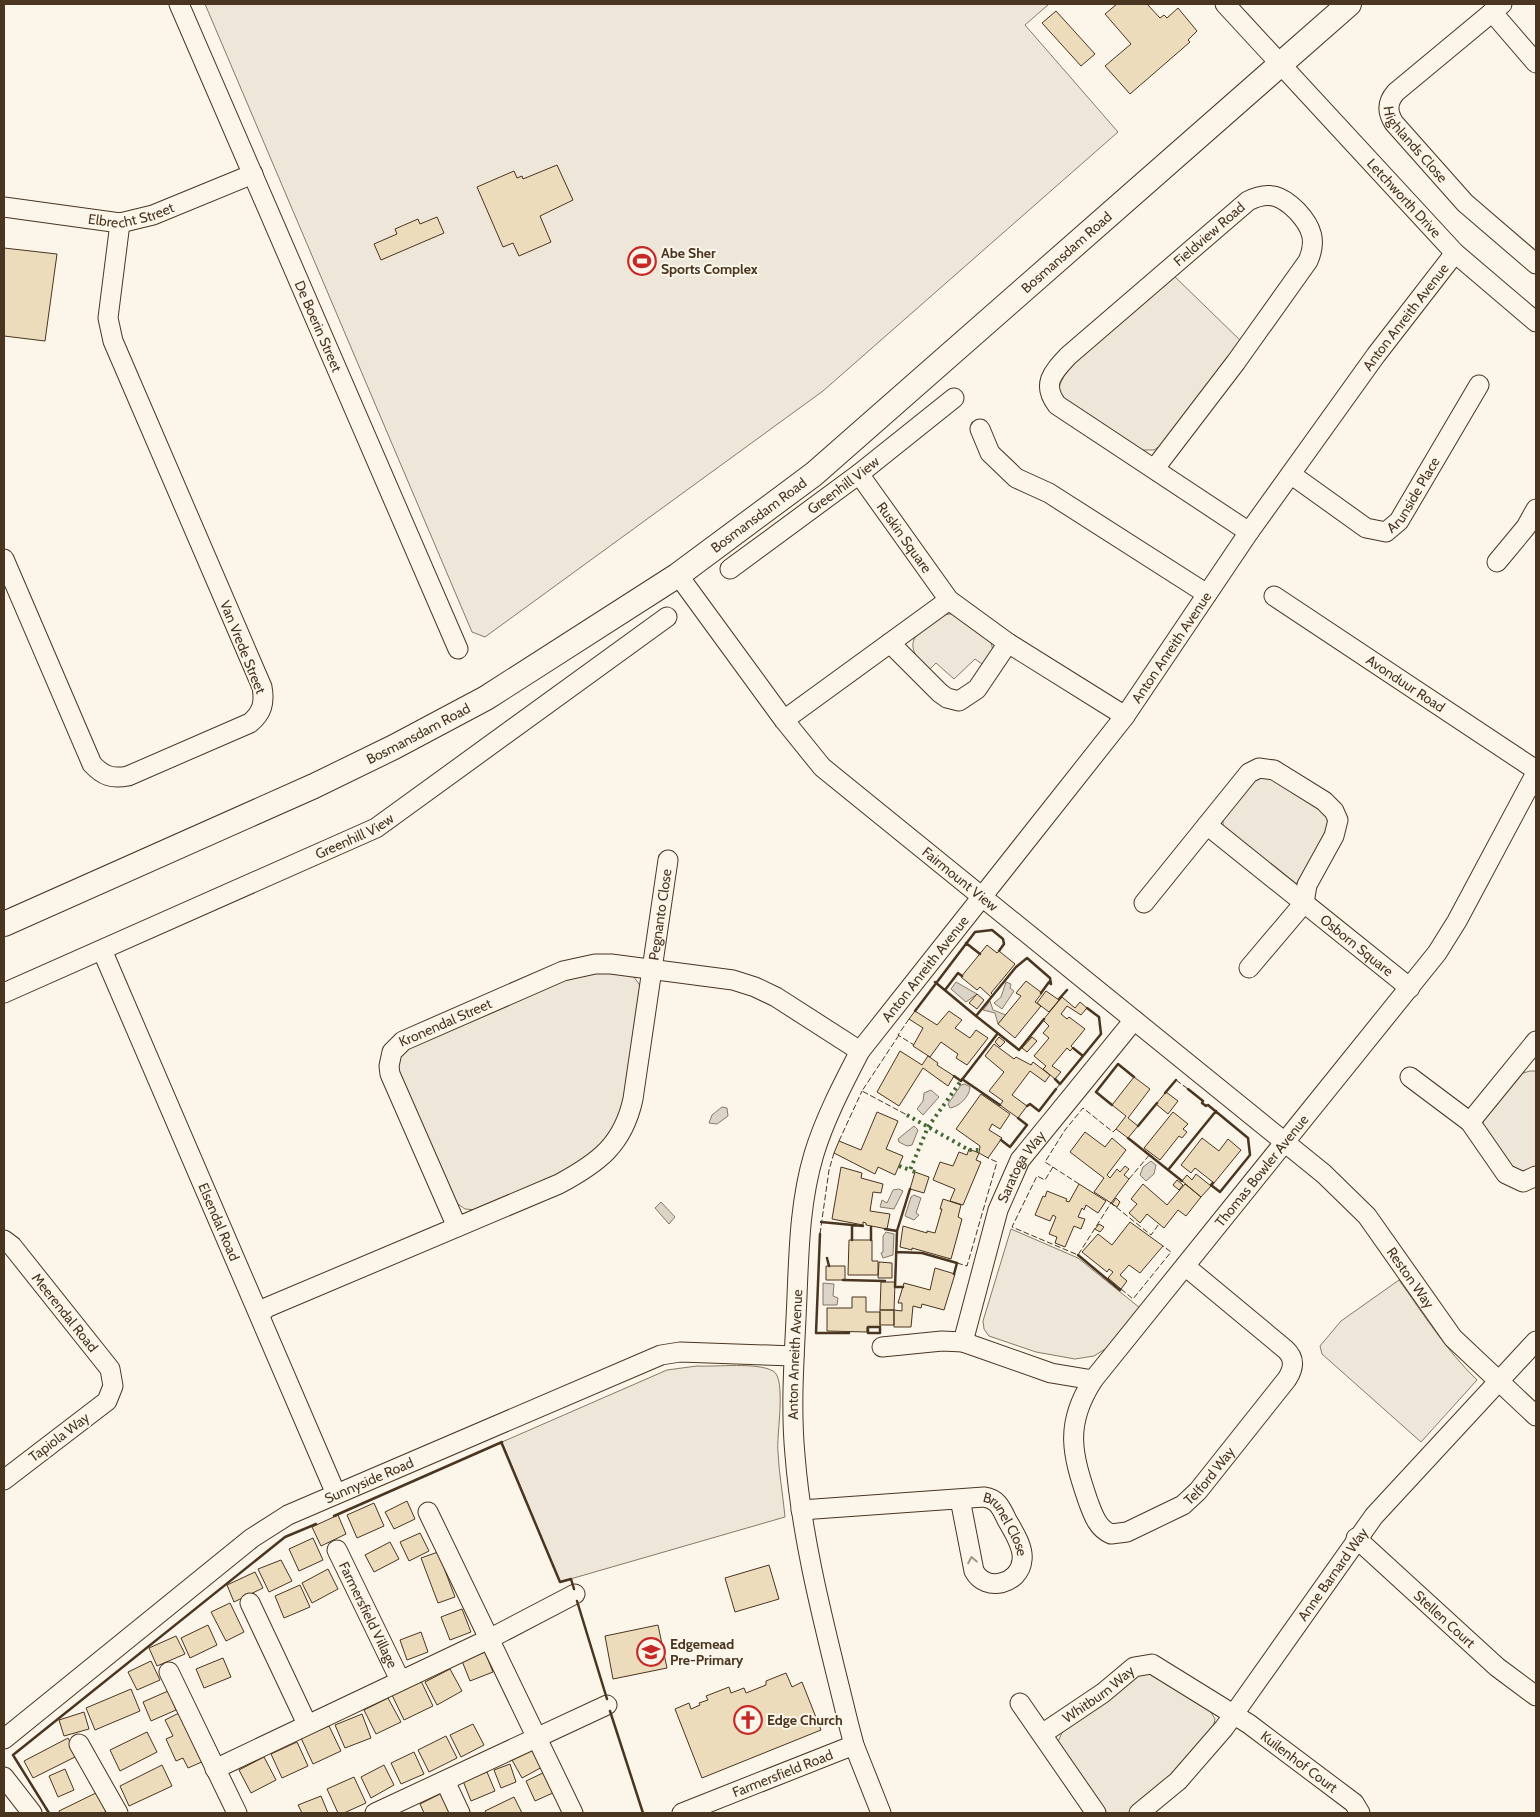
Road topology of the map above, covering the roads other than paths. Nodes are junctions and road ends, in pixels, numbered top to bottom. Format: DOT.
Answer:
graph roads {
  1 [pos="180,4"];
  2 [pos="1224,4"];
  3 [pos="1349,4"];
  4 [pos="1497,8"];
  5 [pos="1280,63"];
  6 [pos="1536,63"];
  7 [pos="252,174"];
  8 [pos="4,207"];
  9 [pos="120,223"];
  10 [pos="1455,253"];
  11 [pos="1536,264"];
  12 [pos="1536,322"];
  13 [pos="1479,385"];
  14 [pos="954,398"];
  15 [pos="980,429"];
  16 [pos="1155,468"];
  17 [pos="859,474"];
  18 [pos="1292,475"];
  19 [pos="1536,509"];
  20 [pos="1531,529"];
  21 [pos="1249,532"];
  22 [pos="4,560"];
  23 [pos="1497,562"];
  24 [pos="730,569"];
  25 [pos="678,575"];
  26 [pos="1207,594"];
  27 [pos="1274,596"];
  28 [pos="949,600"];
  29 [pos="667,617"];
  30 [pos="890,642"];
  31 [pos="1008,643"];
  32 [pos="458,649"];
  33 [pos="1125,716"];
  34 [pos="784,720"];
  35 [pos="1536,772"];
  36 [pos="1207,825"];
  37 [pos="668,860"];
  38 [pos="76,892"];
  39 [pos="981,897"];
  40 [pos="1144,903"];
  41 [pos="1304,903"];
  42 [pos="4,914"];
  43 [pos="4,924"];
  44 [pos="102,950"];
  45 [pos="1249,968"];
  46 [pos="654,969"];
  47 [pos="1410,988"];
  48 [pos="4,993"];
  49 [pos="1134,1020"];
  50 [pos="1534,1050"];
  51 [pos="860,1051"];
  52 [pos="1410,1077"];
  53 [pos="1470,1122"];
  54 [pos="1285,1142"];
  55 [pos="1536,1176"];
  56 [pos="457,1227"];
  57 [pos="4,1240"];
  58 [pos="1185,1266"];
  59 [pos="259,1314"];
  60 [pos="963,1342"];
  61 [pos="1536,1342"];
  62 [pos="882,1347"];
  63 [pos="794,1356"];
  64 [pos="1092,1380"];
  65 [pos="1499,1382"];
  66 [pos="112,1392"];
  67 [pos="1536,1416"];
  68 [pos="4,1480"];
  69 [pos="336,1494"];
  70 [pos="960,1499"];
  71 [pos="801,1510"];
  72 [pos="428,1512"];
  73 [pos="1356,1538"];
  74 [pos="337,1550"];
  75 [pos="575,1594"];
  76 [pos="250,1603"];
  77 [pos="489,1639"];
  78 [pos="169,1672"];
  79 [pos="400,1680"];
  80 [pos="1536,1696"];
  81 [pos="1020,1703"];
  82 [pos="608,1705"];
  83 [pos="1234,1715"];
  84 [pos="307,1724"];
  85 [pos="1042,1734"];
  86 [pos="538,1738"];
  87 [pos="4,1739"];
  88 [pos="79,1744"];
  89 [pos="854,1745"];
  90 [pos="216,1769"];
  91 [pos="4,1777"];
  92 [pos="445,1781"];
  93 [pos="32,1813"];
  94 [pos="118,1813"];
  95 [pos="238,1813"];
  96 [pos="375,1813"];
  97 [pos="460,1813"];
  98 [pos="573,1813"];
  99 [pos="682,1813"];
  100 [pos="881,1813"];
  101 [pos="1096,1813"];
  102 [pos="1139,1813"];
  103 [pos="1360,1813"];
  1 -- 7 [label="street, De Boerin Street"];
  2 -- 5 [label="street, Letchworth Drive"];
  3 -- 5 [label="main road, Bosmansdam Road"];
  4 -- 6 [label="street"];
  4 -- 11 [label="street, Highlands Close"];
  5 -- 10 [label="street, Letchworth Drive"];
  5 -- 25 [label="main road, Bosmansdam Road"];
  7 -- 9 [label="street, Elbrecht Street"];
  7 -- 32 [label="street, De Boerin Street"];
  8 -- 9 [label="street, Elbrecht Street"];
  9 -- 22 [label="street, Van Vrede Street"];
  10 -- 12 [label="street, Letchworth Drive"];
  10 -- 18 [label="street, Anton Anreith Avenue"];
  13 -- 18 [label="street, Arunside Place"];
  14 -- 17 [label="street, Greenhill View"];
  15 -- 26 [label="street"];
  16 -- 16 [label="street, Fieldview Road"];
  16 -- 21 [label="street, Fieldview Road"];
  17 -- 24 [label="street, Greenhill View"];
  17 -- 28 [label="street, Ruskin Square"];
  18 -- 21 [label="street, Anton Anreith Avenue"];
  19 -- 20 [label="street"];
  20 -- 23 [label="street"];
  21 -- 26 [label="street, Anton Anreith Avenue"];
  25 -- 34 [label="street, Fairmount View"];
  25 -- 38 [label="main road, Bosmansdam Road"];
  26 -- 33 [label="street, Anton Anreith Avenue"];
  27 -- 35 [label="street, Avonduur Road"];
  28 -- 30 [label="street"];
  28 -- 31 [label="street, Ruskin Square"];
  29 -- 44 [label="street, Greenhill View"];
  30 -- 31 [label="street"];
  30 -- 34 [label="street"];
  31 -- 33 [label="street, Ruskin Square"];
  33 -- 39 [label="street, Anton Anreith Avenue"];
  34 -- 39 [label="street, Fairmount View"];
  35 -- 47 [label="street, Thomas Bowler Avenue"];
  36 -- 40 [label="street"];
  36 -- 41 [label="street, Osborn Square"];
  36 -- 41 [label="street"];
  37 -- 46 [label="street, Pegnanto Close"];
  38 -- 42 [label="main road, Bosmansdam Road"];
  38 -- 43 [label="main road, Bosmansdam Road"];
  39 -- 49 [label="street, Fairmount View"];
  39 -- 51 [label="street, Anton Anreith Avenue"];
  41 -- 45 [label="street"];
  41 -- 47 [label="street, Osborn Square"];
  44 -- 48 [label="street, Greenhill View"];
  44 -- 59 [label="street, Elsendal Road"];
  46 -- 51 [label="street, Kronendal Street"];
  46 -- 56 [label="street"];
  46 -- 56 [label="street, Kronendal Street"];
  47 -- 54 [label="street, Thomas Bowler Avenue"];
  49 -- 54 [label="street, Fairmount View"];
  49 -- 60 [label="street, Saratoga Way"];
  50 -- 53 [label="street"];
  51 -- 63 [label="street, Anton Anreith Avenue"];
  52 -- 53 [label="street"];
  53 -- 55 [label="street"];
  54 -- 58 [label="street, Thomas Bowler Avenue"];
  54 -- 65 [label="street, Reston Way"];
  56 -- 59 [label="street"];
  57 -- 66 [label="street, Meerendal Road"];
  58 -- 64 [label="street, Thomas Bowler Avenue"];
  58 -- 64 [label="street, Telford Way"];
  59 -- 69 [label="street, Elsendal Road"];
  60 -- 62 [label="street"];
  60 -- 64 [label="street"];
  61 -- 65 [label="street, Anne Barnard Way"];
  63 -- 69 [label="street, Sunnyside Road"];
  63 -- 71 [label="street, Anton Anreith Avenue"];
  65 -- 67 [label="street, Reston Way"];
  65 -- 73 [label="street, Anne Barnard Way"];
  66 -- 68 [label="street, Tapiola Way"];
  69 -- 87 [label="street, Sunnyside Road"];
  70 -- 70 [label="street, Brunel Close, one-way"];
  70 -- 71 [label="street, Brunel Close"];
  71 -- 89 [label="street, Anton Anreith Avenue"];
  72 -- 77 [label="street"];
  73 -- 80 [label="street, Stellen Court"];
  73 -- 83 [label="street, Anne Barnard Way"];
  74 -- 79 [label="street, Farmersfield Village"];
  75 -- 77 [label="street, Farmersfield Village"];
  76 -- 84 [label="street"];
  77 -- 79 [label="street, Farmersfield Village"];
  77 -- 86 [label="street"];
  78 -- 90 [label="street"];
  79 -- 84 [label="street, Farmersfield Village"];
  81 -- 85 [label="street"];
  82 -- 86 [label="street"];
  83 -- 85 [label="street, Whitburn Way"];
  83 -- 102 [label="street, Anne Barnard Way"];
  83 -- 103 [label="street, Kuilenhof Court"];
  84 -- 90 [label="street, Farmersfield Village"];
  85 -- 101 [label="street"];
  86 -- 92 [label="street"];
  86 -- 98 [label="street"];
  88 -- 94 [label="street"];
  89 -- 99 [label="street, Farmersfield Road"];
  89 -- 100 [label="street, Anton Anreith Avenue"];
  90 -- 95 [label="street"];
  91 -- 93 [label="street"];
  92 -- 96 [label="street"];
  92 -- 97 [label="street"];
}
